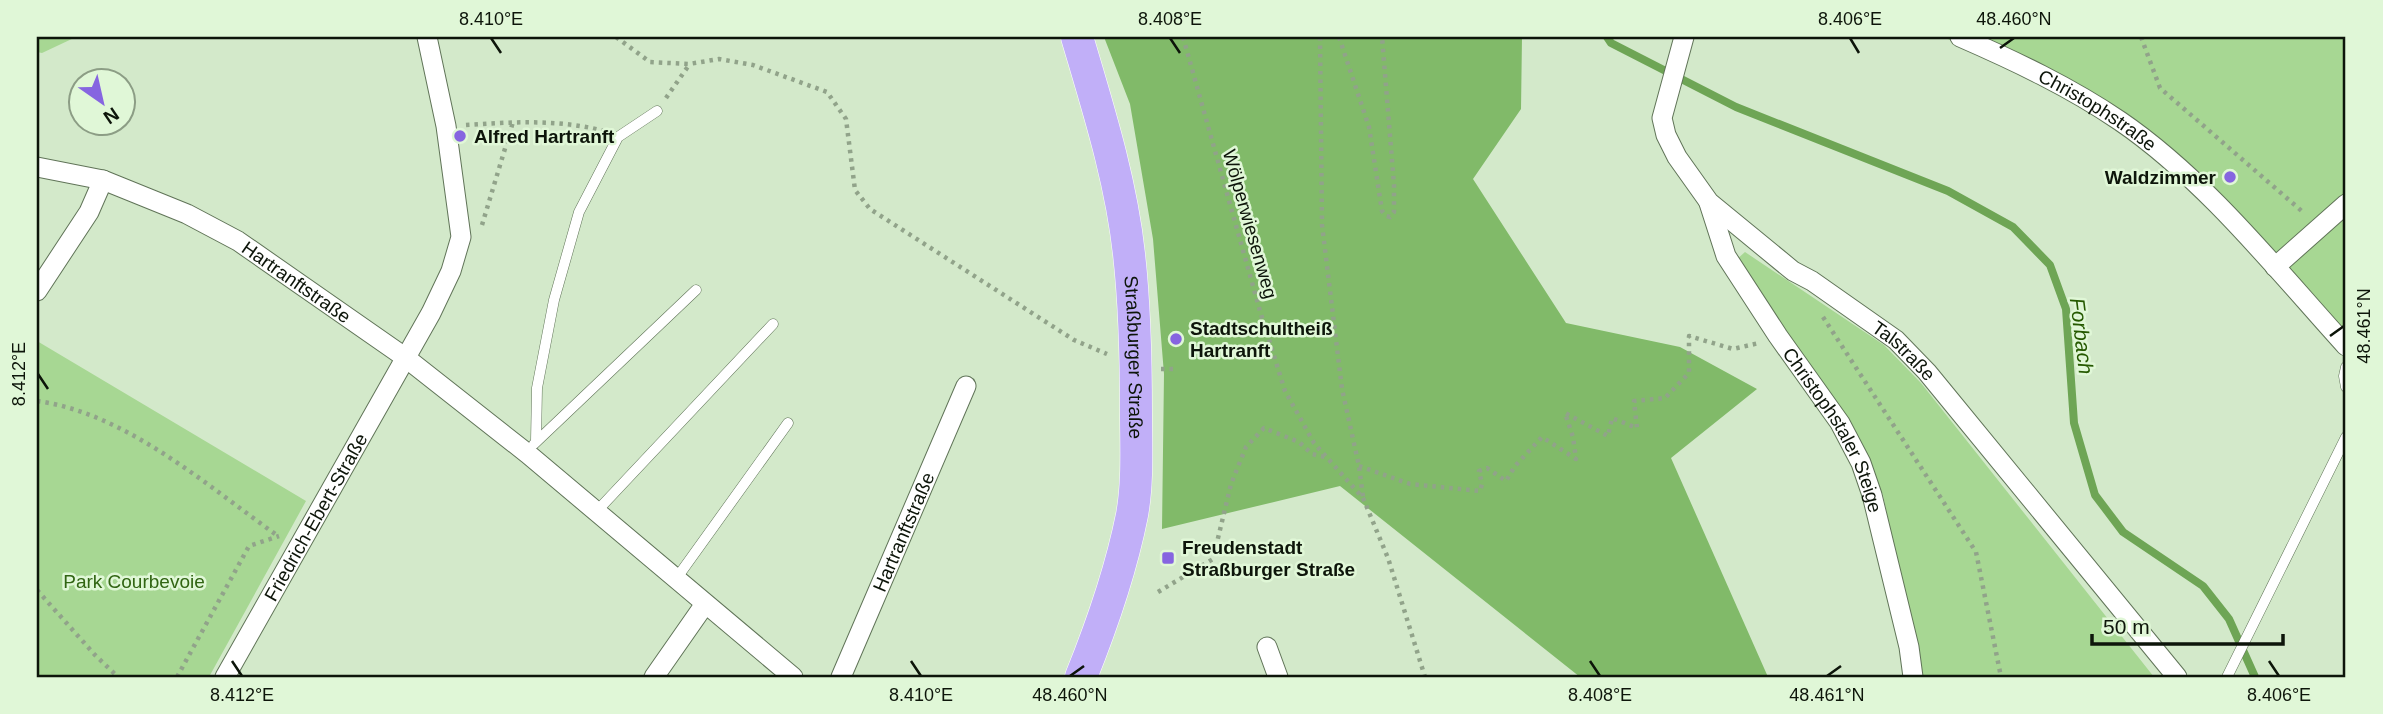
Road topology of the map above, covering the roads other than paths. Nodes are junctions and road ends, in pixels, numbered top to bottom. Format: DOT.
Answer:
graph roads {
  1 [pos="427,37"];
  2 [pos="1077,37"];
  3 [pos="1684,37"];
  4 [pos="1960,37"];
  5 [pos="657,111"];
  6 [pos="37,167"];
  7 [pos="103,180"];
  8 [pos="1709,202"];
  9 [pos="2346,204"];
  10 [pos="2274,267"];
  11 [pos="696,290"];
  12 [pos="37,291"];
  13 [pos="773,324"];
  14 [pos="2346,346"];
  15 [pos="406,358"];
  16 [pos="2346,367"];
  17 [pos="966,386"];
  18 [pos="2346,387"];
  19 [pos="788,424"];
  20 [pos="2346,437"];
  21 [pos="532,448"];
  22 [pos="596,512"];
  23 [pos="676,579"];
  24 [pos="705,604"];
  25 [pos="1267,647"];
  26 [pos="225,677"];
  27 [pos="654,677"];
  28 [pos="793,677"];
  29 [pos="841,677"];
  30 [pos="1081,677"];
  31 [pos="1278,677"];
  32 [pos="1913,677"];
  33 [pos="2177,677"];
  34 [pos="2227,677"];
  1 -- 15 [label="street, Friedrich-Ebert-Straße"];
  2 -- 30 [label="main road, Straßburger Straße"];
  3 -- 8 [label="street, Talstraße"];
  4 -- 10 [label="street, Christophstraße"];
  5 -- 21 [label="lane"];
  6 -- 7 [label="street, Hartranftstraße"];
  7 -- 12 [label="street"];
  7 -- 15 [label="street, Hartranftstraße"];
  8 -- 32 [label="street, Christophstaler Steige"];
  8 -- 33 [label="street, Talstraße"];
  9 -- 10 [label="street"];
  10 -- 14 [label="street, Christophstraße"];
  11 -- 21 [label="lane"];
  13 -- 22 [label="lane"];
  15 -- 21 [label="street, Hartranftstraße"];
  15 -- 26 [label="street, Friedrich-Ebert-Straße"];
  16 -- 18 [label="lane"];
  17 -- 29 [label="street, Hartranftstraße"];
  19 -- 23 [label="lane"];
  20 -- 34 [label="lane"];
  21 -- 22 [label="street, Hartranftstraße"];
  22 -- 23 [label="street, Hartranftstraße"];
  23 -- 24 [label="street, Hartranftstraße"];
  24 -- 27 [label="street"];
  24 -- 28 [label="street, Hartranftstraße"];
  25 -- 31 [label="street"];
}
